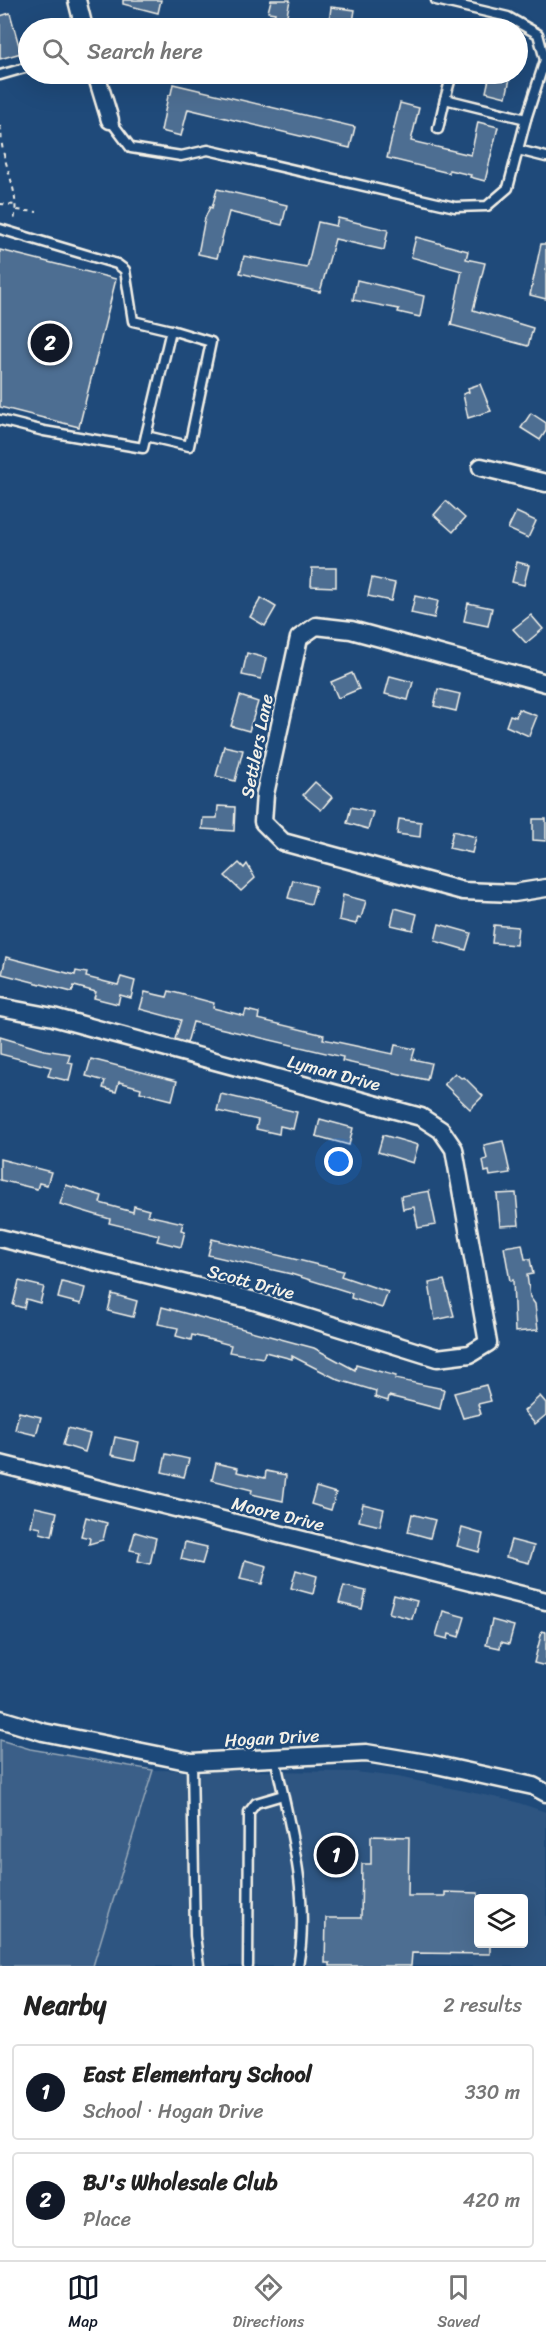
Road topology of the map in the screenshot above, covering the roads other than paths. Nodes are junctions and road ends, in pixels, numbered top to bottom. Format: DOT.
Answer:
graph roads {
  1 [pos="76,0"];
  2 [pos="435,0"];
  3 [pos="81,18"];
  4 [pos="511,18"];
  5 [pos="528,28"];
  6 [pos="18,70"];
  7 [pos="0,75"];
  8 [pos="99,84"];
  9 [pos="450,84"];
  10 [pos="446,99"];
  11 [pos="526,119"];
  12 [pos="110,120"];
  13 [pos="438,129"];
  14 [pos="518,150"];
  15 [pos="546,157"];
  16 [pos="0,229"];
  17 [pos="171,330"];
  18 [pos="0,420"];
  19 [pos="146,436"];
  20 [pos="482,466"];
  21 [pos="546,483"];
  22 [pos="546,683"];
  23 [pos="546,888"];
  24 [pos="0,1007"];
  25 [pos="0,1238"];
  26 [pos="488,1342"];
  27 [pos="0,1464"];
  28 [pos="546,1601"];
  29 [pos="0,1719"];
  30 [pos="275,1757"];
  31 [pos="192,1762"];
  32 [pos="546,1793"];
  33 [pos="283,1795"];
  34 [pos="199,1966"];
  35 [pos="248,1966"];
  36 [pos="298,1966"];
  1 -- 3 [label="street"];
  2 -- 4 [label="lane"];
  5 -- 11 [label="lane"];
  6 -- 7 [label="lane"];
  8 -- 12 [label="street"];
  9 -- 10 [label="lane"];
  10 -- 11 [label="lane"];
  10 -- 13 [label="lane"];
  11 -- 14 [label="lane"];
  12 -- 14 [label="lane"];
  14 -- 15 [label="lane"];
  16 -- 17 [label="lane"];
  17 -- 19 [label="lane"];
  17 -- 19 [label="lane"];
  18 -- 19 [label="lane"];
  20 -- 21 [label="street"];
  22 -- 23 [label="street, Settlers Lane"];
  24 -- 26 [label="street, Lyman Drive"];
  25 -- 26 [label="street, Scott Drive"];
  27 -- 28 [label="street, Moore Drive"];
  29 -- 31 [label="street, Hogan Drive"];
  30 -- 31 [label="street, Hogan Drive"];
  30 -- 32 [label="street, Hogan Drive"];
  30 -- 33 [label="lane"];
  31 -- 34 [label="lane"];
  33 -- 35 [label="lane"];
  33 -- 36 [label="lane"];
}
